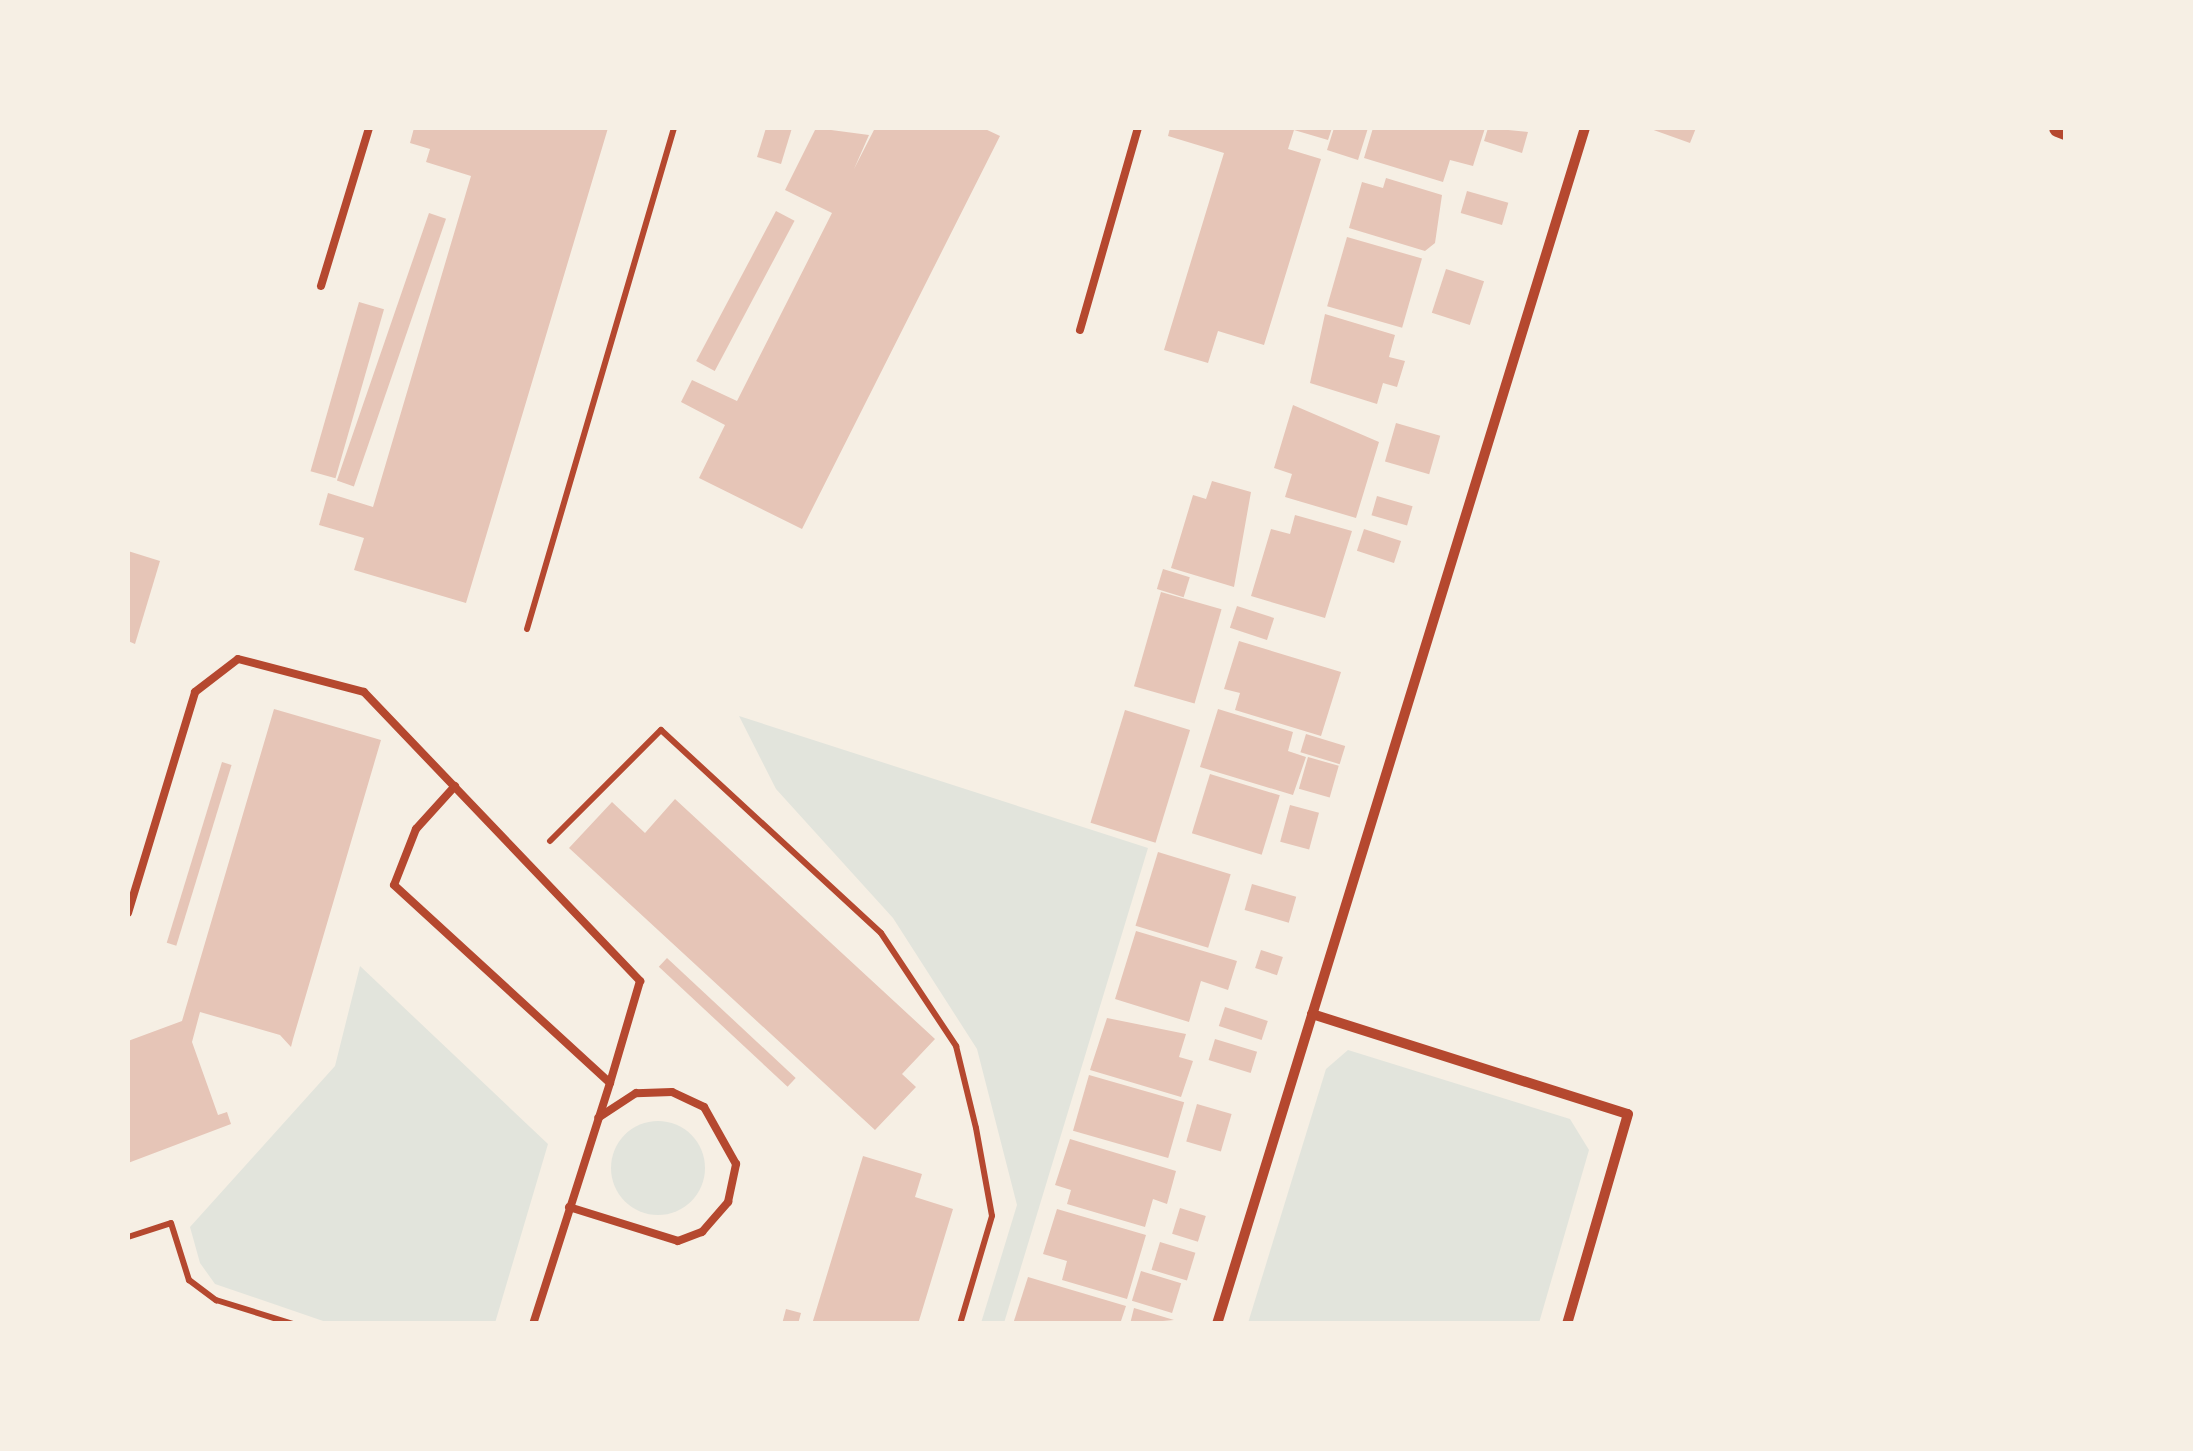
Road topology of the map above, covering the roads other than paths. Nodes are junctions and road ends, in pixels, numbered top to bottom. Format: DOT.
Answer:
graph roads {
  1 [pos="370,128"];
  2 [pos="1138,128"];
  3 [pos="1585,128"];
  4 [pos="2058,128"];
  5 [pos="2066,132"];
  6 [pos="321,286"];
  7 [pos="1080,330"];
  8 [pos="455,786"];
  9 [pos="128,913"];
  10 [pos="1312,1014"];
  11 [pos="610,1083"];
  12 [pos="598,1118"];
  13 [pos="570,1207"];
  14 [pos="533,1324"];
  15 [pos="1216,1324"];
  16 [pos="1567,1324"];
  1 -- 6 [label="lane"];
  2 -- 7 [label="lane"];
  3 -- 10 [label="street"];
  4 -- 5 [label="street"];
  8 -- 9 [label="lane"];
  8 -- 11 [label="lane"];
  8 -- 11 [label="lane"];
  10 -- 15 [label="street"];
  10 -- 16 [label="street"];
  11 -- 12 [label="lane"];
  12 -- 13 [label="lane"];
  12 -- 13 [label="lane"];
  13 -- 14 [label="lane"];
}
